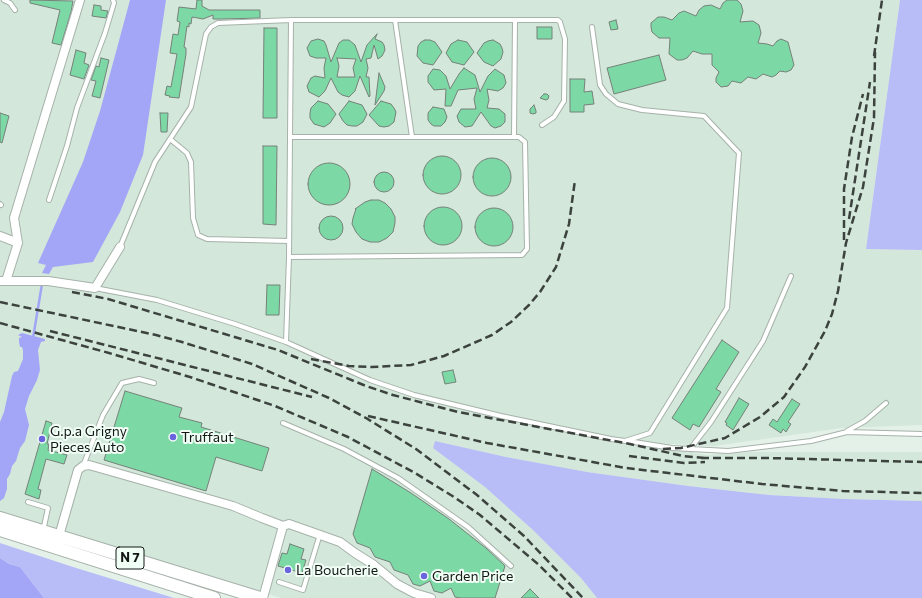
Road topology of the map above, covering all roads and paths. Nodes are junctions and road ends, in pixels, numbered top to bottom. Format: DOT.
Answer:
graph roads {
  1 [pos="4,0"];
  2 [pos="80,0"];
  3 [pos="114,0"];
  4 [pos="15,10"];
  5 [pos="291,20"];
  6 [pos="395,20"];
  7 [pos="515,20"];
  8 [pos="592,27"];
  9 [pos="542,125"];
  10 [pos="290,137"];
  11 [pos="412,137"];
  12 [pos="514,137"];
  13 [pos="170,139"];
  14 [pos="49,200"];
  15 [pos="0,236"];
  16 [pos="289,241"];
  17 [pos="18,242"];
  18 [pos="120,247"];
  19 [pos="289,257"];
  20 [pos="792,276"];
  21 [pos="3,280"];
  22 [pos="95,288"];
  23 [pos="286,342"];
  24 [pos="154,383"];
  25 [pos="886,403"];
  26 [pos="283,424"];
  27 [pos="847,432"];
  28 [pos="922,434"];
  29 [pos="625,441"];
  30 [pos="690,449"];
  31 [pos="83,466"];
  32 [pos="28,502"];
  33 [pos="0,518"];
  34 [pos="283,526"];
  35 [pos="0,530"];
  36 [pos="43,531"];
  37 [pos="320,534"];
  38 [pos="59,536"];
  39 [pos="63,550"];
  40 [pos="511,566"];
  41 [pos="279,582"];
  42 [pos="214,598"];
  43 [pos="260,598"];
  44 [pos="263,598"];
  45 [pos="431,598"];
  1 -- 4 [label="lane"];
  2 -- 17 [label="street"];
  3 -- 14 [label="lane"];
  5 -- 6 [label="lane"];
  5 -- 10 [label="lane"];
  5 -- 13 [label="lane"];
  6 -- 7 [label="lane"];
  6 -- 11 [label="lane"];
  7 -- 9 [label="lane"];
  7 -- 12 [label="lane"];
  8 -- 29 [label="lane"];
  10 -- 11 [label="lane"];
  10 -- 16 [label="lane"];
  11 -- 12 [label="lane"];
  12 -- 19 [label="lane"];
  13 -- 16 [label="lane"];
  13 -- 18 [label="lane"];
  15 -- 17 [label="street"];
  16 -- 19 [label="lane"];
  17 -- 21 [label="street"];
  18 -- 22 [label="street"];
  19 -- 23 [label="lane"];
  20 -- 30 [label="lane"];
  21 -- 22 [label="street"];
  22 -- 23 [label="lane"];
  23 -- 29 [label="lane"];
  24 -- 31 [label="lane"];
  25 -- 27 [label="lane"];
  26 -- 40 [label="lane"];
  27 -- 28 [label="lane"];
  27 -- 30 [label="lane"];
  29 -- 30 [label="lane"];
  31 -- 34 [label="street"];
  31 -- 38 [label="street"];
  32 -- 36 [label="lane"];
  33 -- 36 [label="main road, N 7"];
  34 -- 37 [label="street"];
  34 -- 44 [label="street"];
  35 -- 39 [label="main road, N 7"];
  36 -- 38 [label="main road, N 7"];
  37 -- 41 [label="lane"];
  37 -- 45 [label="street"];
  38 -- 39 [label="street"];
  38 -- 43 [label="main road, N 7"];
  39 -- 42 [label="main road, N 7"];
}
